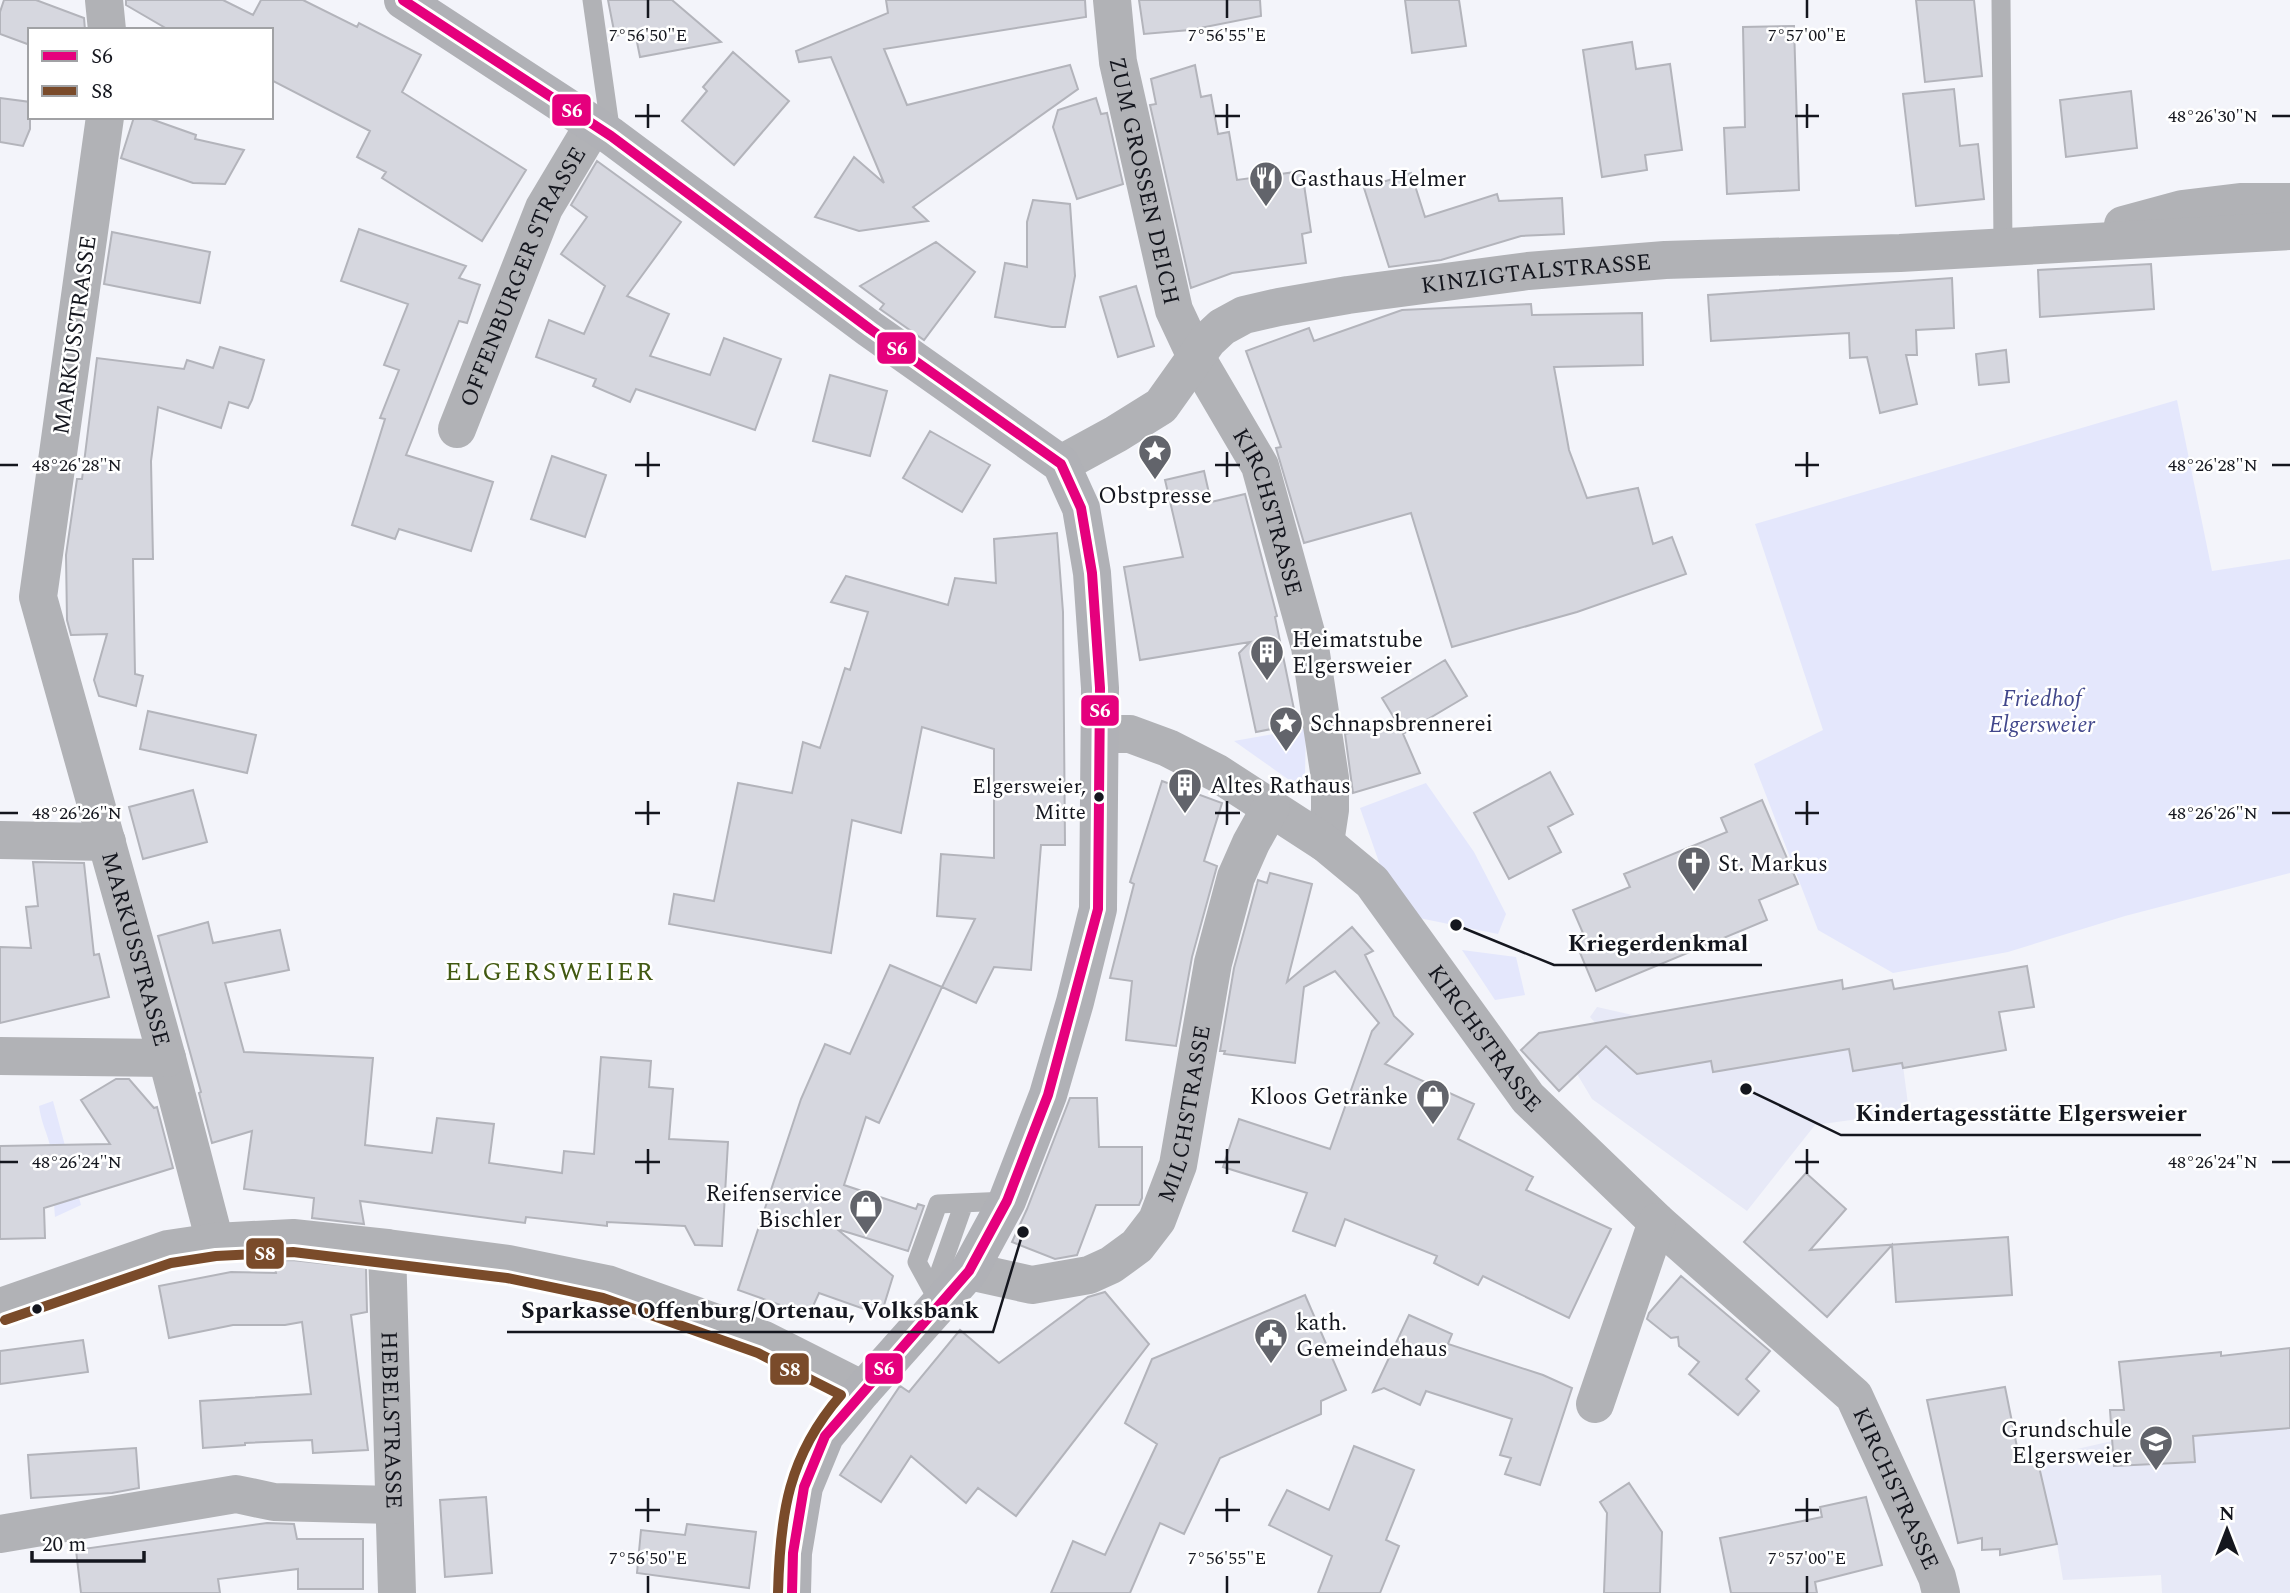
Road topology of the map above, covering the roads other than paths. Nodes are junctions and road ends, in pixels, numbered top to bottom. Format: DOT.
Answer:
graph roads {
  1 [pos="104,0"];
  2 [pos="403,0"];
  3 [pos="592,0"];
  4 [pos="1112,0"];
  5 [pos="2001,0"];
  6 [pos="107,28"];
  7 [pos="105,119"];
  8 [pos="602,131"];
  9 [pos="2290,202"];
  10 [pos="2290,230"];
  11 [pos="2071,243"];
  12 [pos="2003,247"];
  13 [pos="1196,357"];
  14 [pos="457,429"];
  15 [pos="1061,464"];
  16 [pos="1100,734"];
  17 [pos="1271,807"];
  18 [pos="0,840"];
  19 [pos="107,842"];
  20 [pos="1325,843"];
  21 [pos="0,1056"];
  22 [pos="167,1058"];
  23 [pos="1007,1201"];
  24 [pos="1657,1222"];
  25 [pos="215,1242"];
  26 [pos="387,1248"];
  27 [pos="969,1271"];
  28 [pos="937,1297"];
  29 [pos="0,1307"];
  30 [pos="863,1390"];
  31 [pos="1595,1404"];
  32 [pos="393,1505"];
  33 [pos="0,1534"];
  34 [pos="397,1593"];
  35 [pos="792,1593"];
  36 [pos="1941,1593"];
  1 -- 6 [label="street"];
  2 -- 8 [label="street, OFFENBURGER STRASSE"];
  3 -- 8 [label="lane"];
  4 -- 13 [label="street, ZUM GROSSEN DEICH"];
  5 -- 12 [label="lane"];
  7 -- 19 [label="street, MARKUSSTRASSE"];
  8 -- 14 [label="street, OFFENBURGER STRASSE"];
  8 -- 15 [label="street, OFFENBURGER STRASSE"];
  9 -- 11 [label="street, KINZIGTALSTRASSE"];
  10 -- 11 [label="street, KINZIGTALSTRASSE"];
  11 -- 12 [label="street, KINZIGTALSTRASSE"];
  12 -- 13 [label="street, KINZIGTALSTRASSE"];
  13 -- 15 [label="street, KINZIGTALSTRASSE"];
  13 -- 20 [label="street, KIRCHSTRASSE"];
  15 -- 16 [label="street"];
  16 -- 17 [label="street, KIRCHSTRASSE"];
  16 -- 23 [label="street"];
  17 -- 20 [label="street, KIRCHSTRASSE"];
  17 -- 27 [label="street, MILCHSTRASSE"];
  18 -- 19 [label="street"];
  19 -- 22 [label="street, MARKUSSTRASSE"];
  20 -- 24 [label="street, KIRCHSTRASSE"];
  21 -- 22 [label="street"];
  22 -- 25 [label="street, MARKUSSTRASSE"];
  23 -- 27 [label="street"];
  23 -- 28 [label="lane"];
  24 -- 31 [label="street"];
  24 -- 36 [label="street, KIRCHSTRASSE"];
  25 -- 26 [label="street"];
  25 -- 29 [label="street"];
  26 -- 30 [label="street"];
  26 -- 32 [label="street, HEBELSTRASSE"];
  27 -- 28 [label="street"];
  28 -- 30 [label="street"];
  30 -- 35 [label="street"];
  32 -- 33 [label="street"];
  32 -- 34 [label="street, HEBELSTRASSE"];
}
